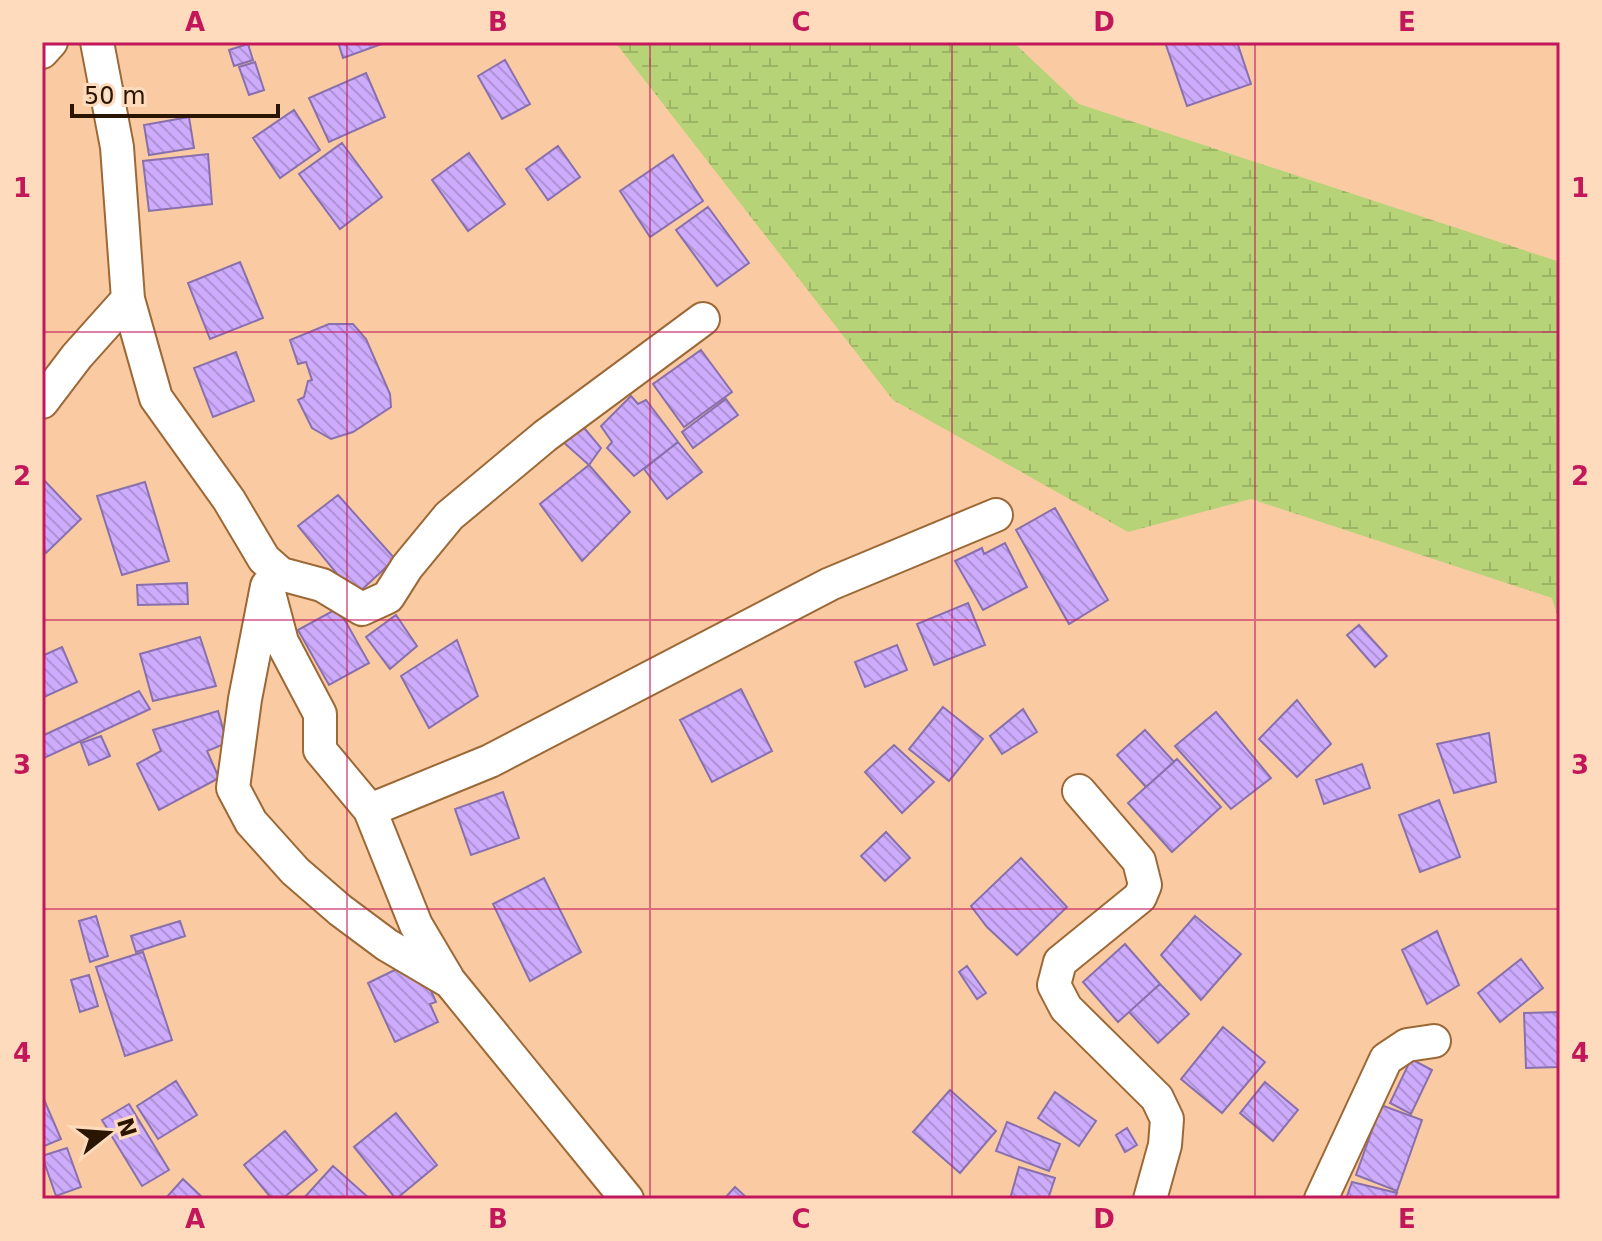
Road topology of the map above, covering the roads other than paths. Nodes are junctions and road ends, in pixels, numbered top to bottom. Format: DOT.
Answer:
graph roads {
  1 [pos="51,42"];
  2 [pos="97,42"];
  3 [pos="42,52"];
  4 [pos="128,299"];
  5 [pos="703,319"];
  6 [pos="42,402"];
  7 [pos="996,515"];
  8 [pos="274,580"];
  9 [pos="1079,791"];
  10 [pos="370,810"];
  11 [pos="450,982"];
  12 [pos="1434,1041"];
  13 [pos="627,1199"];
  14 [pos="1150,1199"];
  15 [pos="1321,1199"];
  1 -- 3 [label="street"];
  2 -- 4 [label="street"];
  4 -- 6 [label="street"];
  4 -- 8 [label="street"];
  5 -- 8 [label="street"];
  7 -- 10 [label="street"];
  8 -- 10 [label="street"];
  8 -- 11 [label="street"];
  9 -- 14 [label="street"];
  10 -- 11 [label="street"];
  11 -- 13 [label="street"];
  12 -- 15 [label="street"];
}
